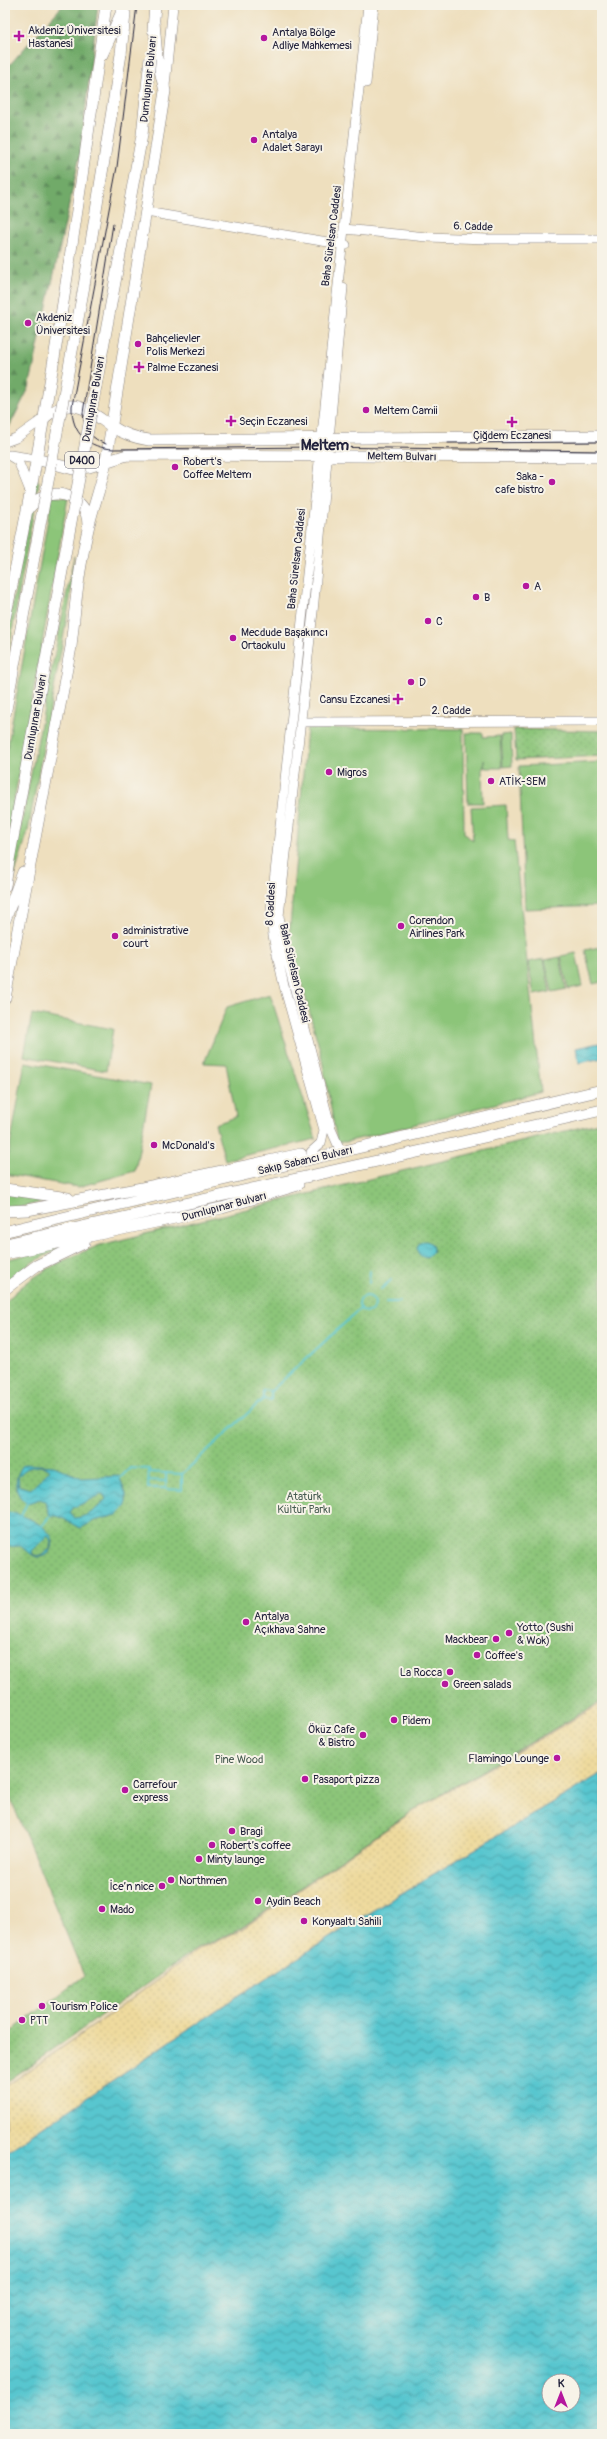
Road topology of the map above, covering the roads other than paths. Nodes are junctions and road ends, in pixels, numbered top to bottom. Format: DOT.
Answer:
graph roads {
  1 [pos="106,5"];
  2 [pos="125,5"];
  3 [pos="155,5"];
  4 [pos="173,5"];
  5 [pos="368,5"];
  6 [pos="374,5"];
  7 [pos="154,22"];
  8 [pos="97,67"];
  9 [pos="165,91"];
  10 [pos="146,212"];
  11 [pos="346,229"];
  12 [pos="602,239"];
  13 [pos="344,244"];
  14 [pos="43,419"];
  15 [pos="111,426"];
  16 [pos="602,436"];
  17 [pos="325,438"];
  18 [pos="5,442"];
  19 [pos="6,455"];
  20 [pos="324,455"];
  21 [pos="602,457"];
  22 [pos="36,459"];
  23 [pos="106,461"];
  24 [pos="31,492"];
  25 [pos="27,512"];
  26 [pos="88,530"];
  27 [pos="5,618"];
  28 [pos="5,715"];
  29 [pos="602,721"];
  30 [pos="301,722"];
  31 [pos="34,843"];
  32 [pos="5,886"];
  33 [pos="5,920"];
  34 [pos="5,998"];
  35 [pos="602,1090"];
  36 [pos="602,1110"];
  37 [pos="312,1152"];
  38 [pos="341,1152"];
  39 [pos="340,1171"];
  40 [pos="5,1189"];
  41 [pos="96,1196"];
  42 [pos="27,1210"];
  43 [pos="5,1211"];
  44 [pos="5,1218"];
  45 [pos="7,1231"];
  46 [pos="107,1233"];
  47 [pos="10,1243"];
  48 [pos="5,1254"];
  49 [pos="5,1289"];
  1 -- 8 [label="main road"];
  2 -- 8 [label="main road"];
  2 -- 28 [label="main road, bridge"];
  3 -- 7 [label="main road, Dumlupınar Bulvarı / D400"];
  4 -- 9 [label="main road"];
  5 -- 11 [label="main road, Baha Sürelsan Caddesi"];
  6 -- 11 [label="main road, Baha Sürelsan Caddesi"];
  7 -- 9 [label="main road"];
  7 -- 32 [label="main road, Dumlupınar Bulvarı / D400, bridge"];
  8 -- 14 [label="main road"];
  9 -- 10 [label="main road"];
  10 -- 13 [label="main road"];
  10 -- 15 [label="main road"];
  11 -- 12 [label="main road, 6. Cadde"];
  11 -- 13 [label="main road, Baha Sürelsan Caddesi"];
  13 -- 17 [label="main road, Baha Sürelsan Caddesi"];
  14 -- 15 [label="main road"];
  14 -- 18 [label="main road"];
  14 -- 22 [label="main road"];
  15 -- 17 [label="main road, Meltem Bulvarı"];
  15 -- 23 [label="main road"];
  16 -- 17 [label="main road, Meltem Bulvarı"];
  17 -- 20 [label="main road, Baha Sürelsan Caddesi"];
  19 -- 22 [label="main road"];
  19 -- 24 [label="main road"];
  20 -- 21 [label="main road, Meltem Bulvarı"];
  20 -- 23 [label="main road, Meltem Bulvarı"];
  20 -- 30 [label="main road, Baha Sürelsan Caddesi"];
  20 -- 37 [label="main road, Baha Sürelsan Caddesi"];
  22 -- 23 [label="main road"];
  22 -- 24 [label="main road"];
  23 -- 26 [label="main road"];
  24 -- 25 [label="main road"];
  25 -- 26 [label="main road"];
  25 -- 27 [label="main road"];
  26 -- 31 [label="main road"];
  29 -- 30 [label="main road, 2. Cadde"];
  30 -- 38 [label="main road, 8 Caddesi"];
  31 -- 33 [label="main road"];
  31 -- 34 [label="main road"];
  35 -- 38 [label="main road, Sakıp Sabancı Bulvarı"];
  36 -- 39 [label="main road, Sakıp Sabancı Bulvarı"];
  37 -- 38 [label="main road"];
  37 -- 41 [label="main road"];
  38 -- 45 [label="main road, Sakıp Sabancı Bulvarı"];
  39 -- 46 [label="main road, Dumlupınar Bulvarı"];
  39 -- 47 [label="main road"];
  40 -- 41 [label="main road"];
  41 -- 42 [label="main road"];
  42 -- 43 [label="main road"];
  42 -- 44 [label="main road"];
  46 -- 48 [label="main road"];
  46 -- 49 [label="main road"];
}
